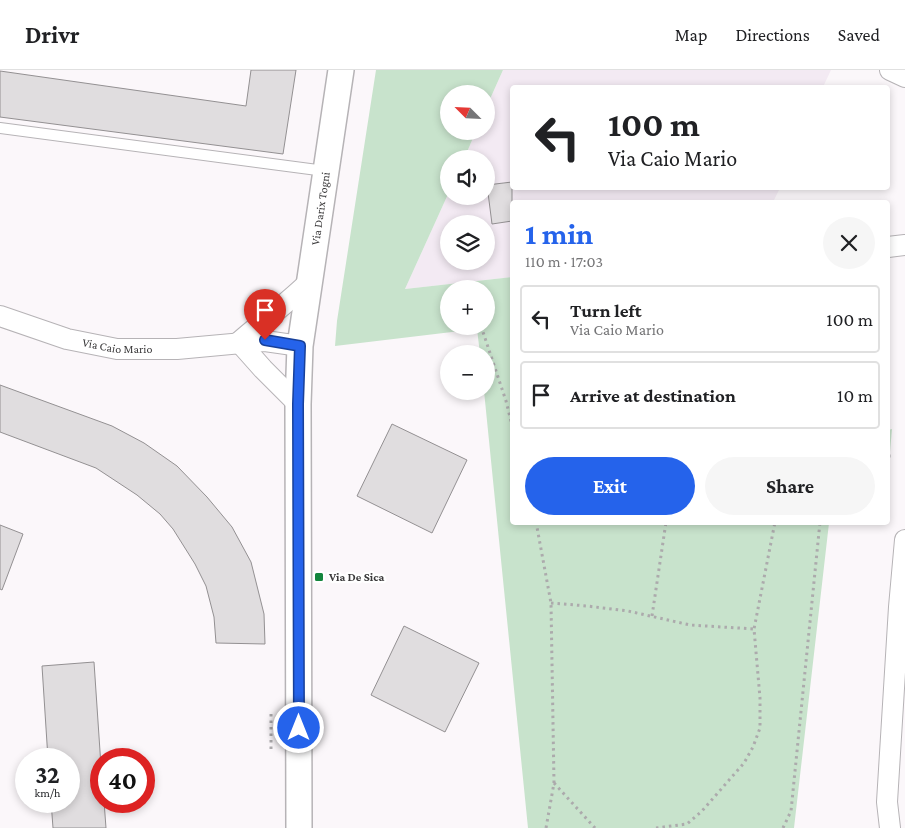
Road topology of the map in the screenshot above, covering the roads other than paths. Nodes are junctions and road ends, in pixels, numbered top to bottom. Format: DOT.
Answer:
graph roads {
  1 [pos="341,70"];
  2 [pos="890,70"];
  3 [pos="905,77"];
  4 [pos="0,128"];
  5 [pos="326,171"];
  6 [pos="905,245"];
  7 [pos="890,247"];
  8 [pos="308,283"];
  9 [pos="0,316"];
  10 [pos="239,342"];
  11 [pos="300,346"];
  12 [pos="298,404"];
  13 [pos="905,540"];
  14 [pos="902,606"];
  15 [pos="887,802"];
  16 [pos="299,828"];
  17 [pos="877,828"];
  18 [pos="890,828"];
  1 -- 5 [label="street, Via Darix Togni"];
  2 -- 3 [label="street"];
  4 -- 5 [label="lane"];
  5 -- 8 [label="street, Via Darix Togni"];
  6 -- 7 [label="street"];
  8 -- 10 [label="street"];
  8 -- 11 [label="street, Via Darix Togni"];
  9 -- 10 [label="street, Via Caio Mario"];
  10 -- 11 [label="street, Via Caio Mario"];
  10 -- 12 [label="street"];
  11 -- 12 [label="street, Via Darix Togni"];
  12 -- 16 [label="street, Via Darix Togni"];
  13 -- 14 [label="street"];
  14 -- 15 [label="street"];
  15 -- 17 [label="street"];
  15 -- 18 [label="street"];
}
